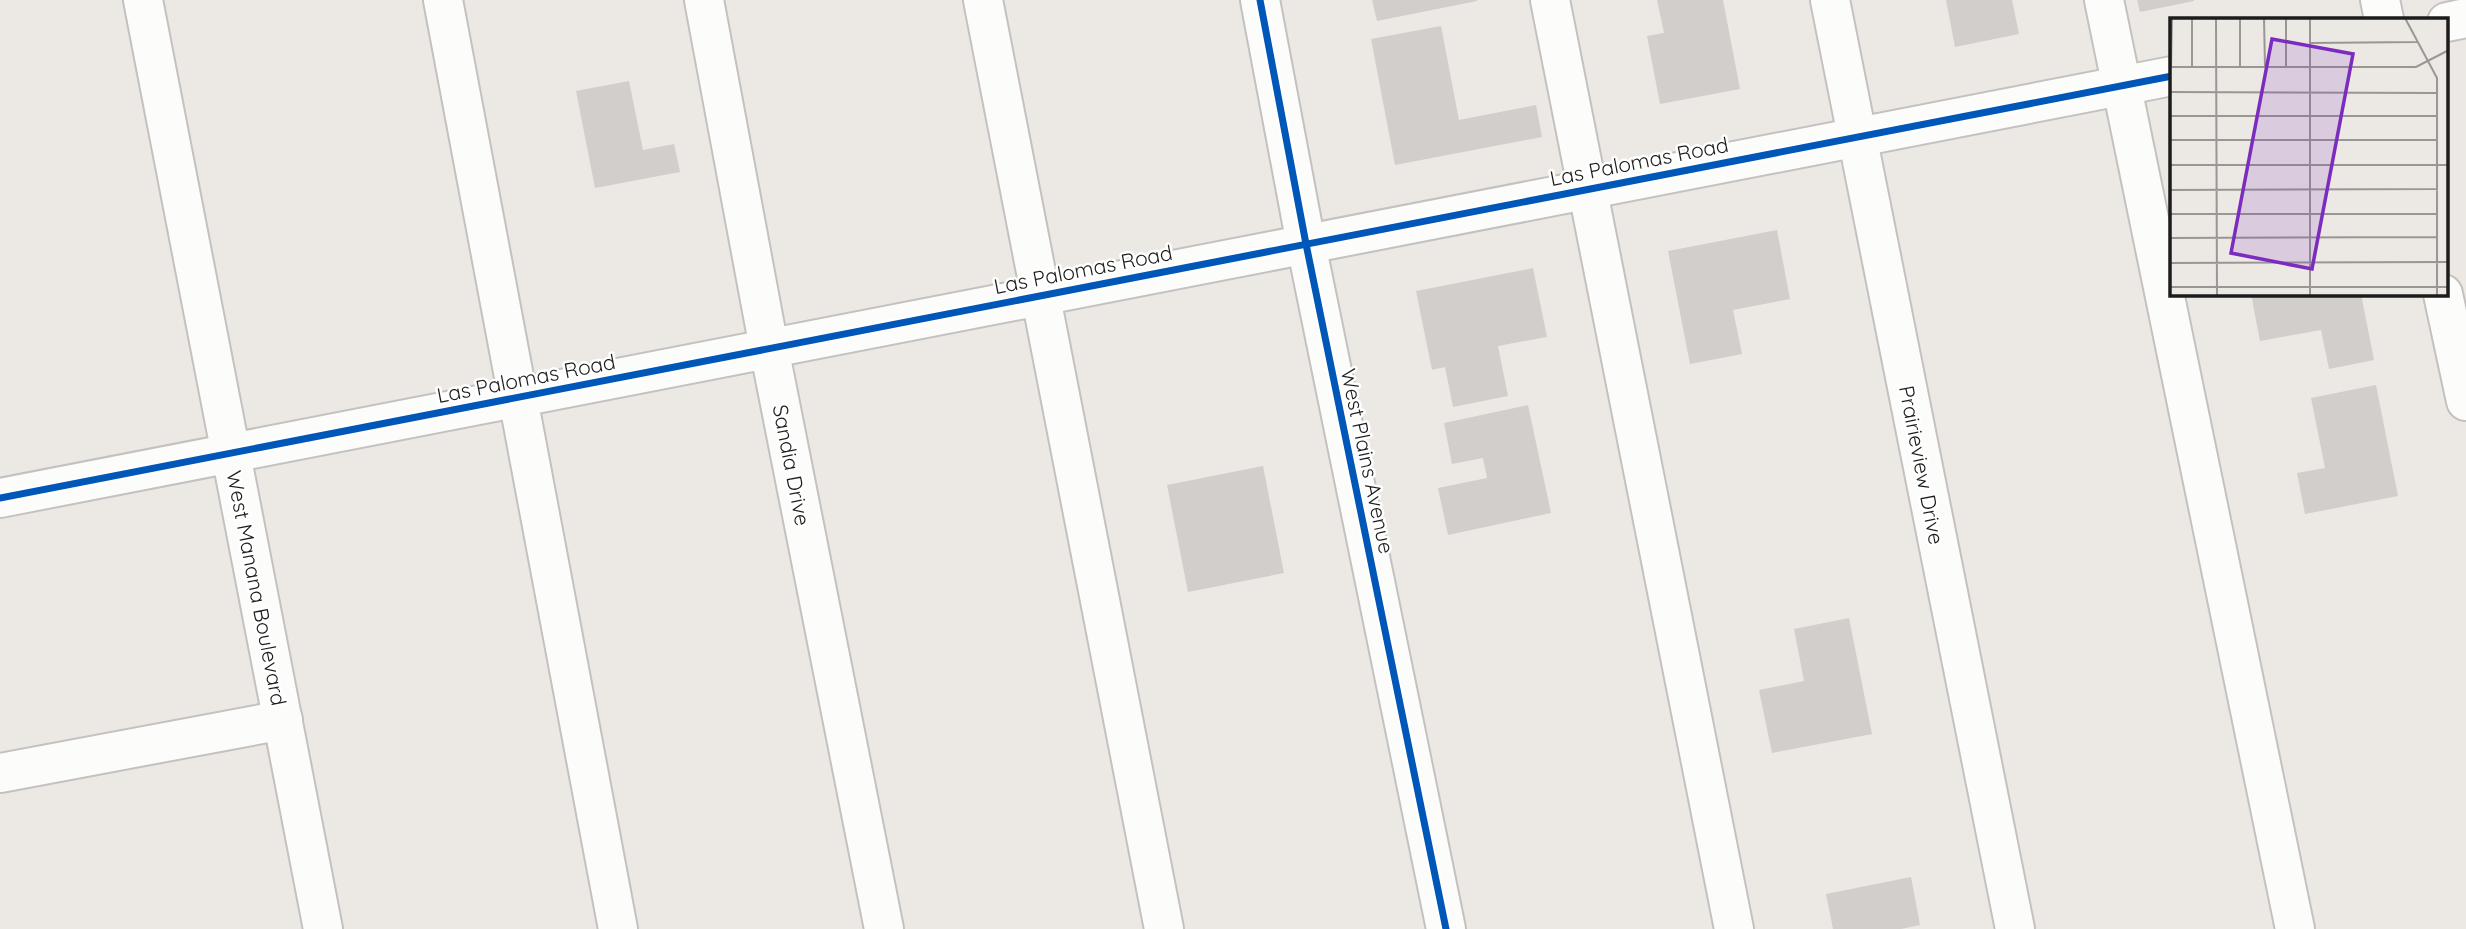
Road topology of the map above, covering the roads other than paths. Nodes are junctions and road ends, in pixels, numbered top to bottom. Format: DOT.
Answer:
graph roads {
  1 [pos="143,0"];
  2 [pos="443,0"];
  3 [pos="704,0"];
  4 [pos="983,0"];
  5 [pos="1260,0"];
  6 [pos="1550,0"];
  7 [pos="1830,0"];
  8 [pos="2105,0"];
  9 [pos="2380,0"];
  10 [pos="2384,18"];
  11 [pos="2466,18"];
  12 [pos="2448,22"];
  13 [pos="2170,76"];
  14 [pos="2121,85"];
  15 [pos="1856,137"];
  16 [pos="1587,189"];
  17 [pos="1306,244"];
  18 [pos="1040,296"];
  19 [pos="2443,296"];
  20 [pos="769,348"];
  21 [pos="518,397"];
  22 [pos="2466,401"];
  23 [pos="231,453"];
  24 [pos="0,498"];
  25 [pos="283,720"];
  26 [pos="0,773"];
  27 [pos="323,929"];
  28 [pos="618,929"];
  29 [pos="884,929"];
  30 [pos="1164,929"];
  31 [pos="1446,929"];
  32 [pos="1734,929"];
  33 [pos="2015,929"];
  34 [pos="2295,929"];
  1 -- 23 [label="street, West Manana Boulevard"];
  2 -- 21 [label="street"];
  3 -- 20 [label="street, Sandia Drive"];
  4 -- 18 [label="street"];
  5 -- 17 [label="street, West Plains Avenue"];
  6 -- 16 [label="street"];
  7 -- 15 [label="street, Prairieview Drive"];
  8 -- 14 [label="street"];
  9 -- 10 [label="street"];
  11 -- 12 [label="street"];
  13 -- 14 [label="street, Las Palomas Road"];
  14 -- 15 [label="street, Las Palomas Road"];
  14 -- 34 [label="street"];
  15 -- 16 [label="street, Las Palomas Road"];
  15 -- 33 [label="street, Prairieview Drive"];
  16 -- 17 [label="street, Las Palomas Road"];
  16 -- 32 [label="street"];
  17 -- 18 [label="street, Las Palomas Road"];
  17 -- 31 [label="street, West Plains Avenue"];
  18 -- 20 [label="street, Las Palomas Road"];
  18 -- 30 [label="street"];
  19 -- 22 [label="street"];
  20 -- 21 [label="street, Las Palomas Road"];
  20 -- 29 [label="street, Sandia Drive"];
  21 -- 23 [label="street, Las Palomas Road"];
  21 -- 28 [label="street"];
  23 -- 24 [label="street, Las Palomas Road"];
  23 -- 25 [label="street, West Manana Boulevard"];
  25 -- 26 [label="street"];
  25 -- 27 [label="street, West Manana Boulevard"];
}
